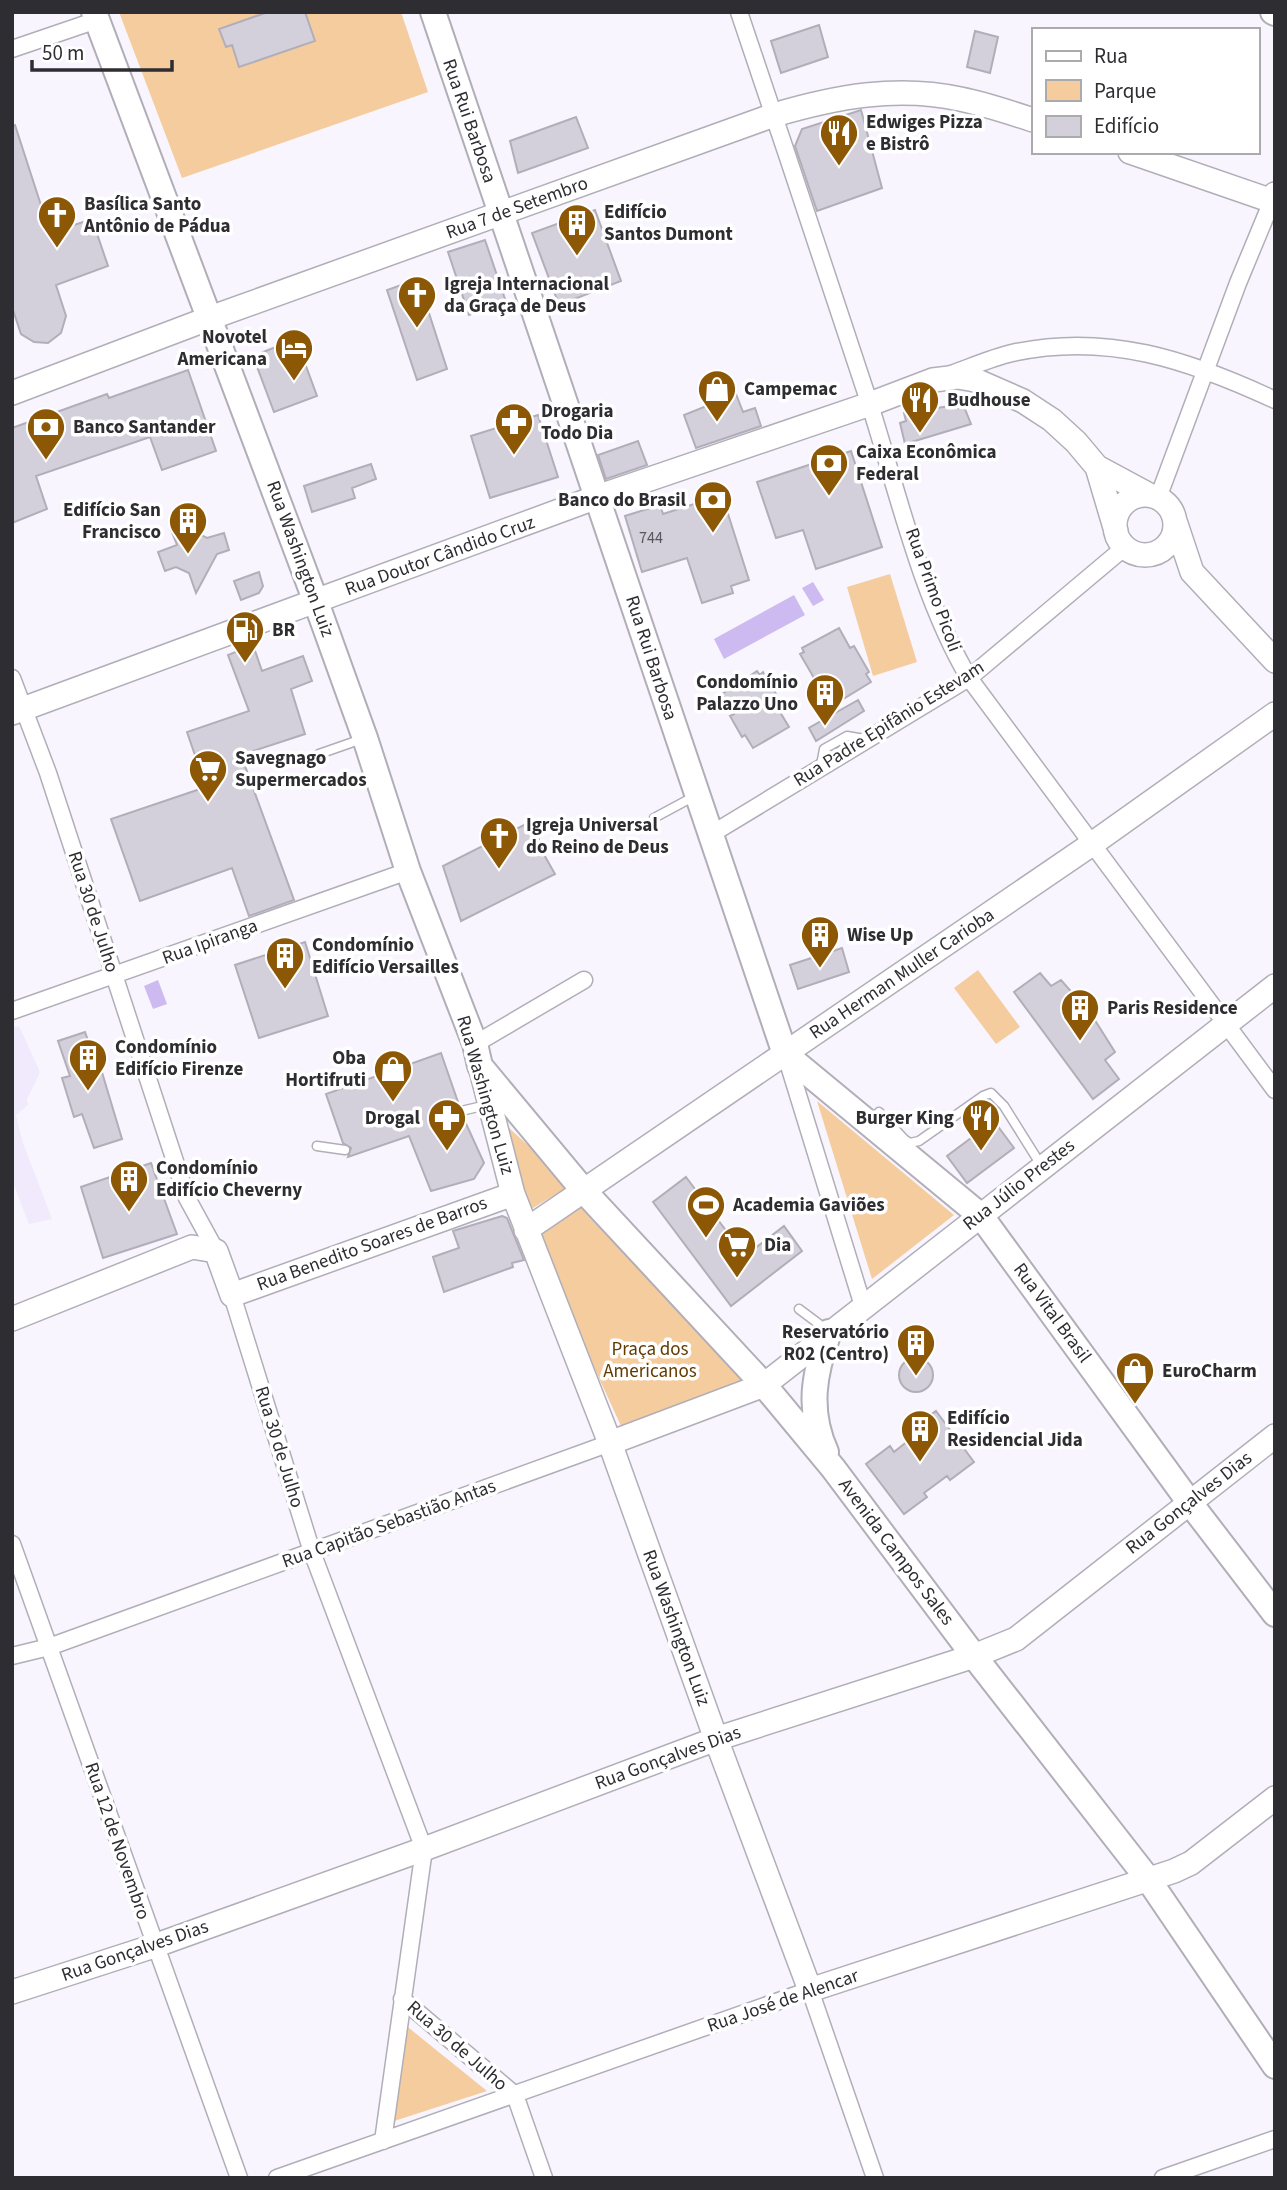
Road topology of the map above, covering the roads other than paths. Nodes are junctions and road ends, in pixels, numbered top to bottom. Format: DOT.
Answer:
graph roads {
  1 [pos="433,12"];
  2 [pos="739,12"];
  3 [pos="96,16"];
  4 [pos="12,49"];
  5 [pos="774,115"];
  6 [pos="1032,120"];
  7 [pos="1136,154"];
  8 [pos="1274,199"];
  9 [pos="500,214"];
  10 [pos="210,318"];
  11 [pos="1206,370"];
  12 [pos="933,380"];
  13 [pos="12,393"];
  14 [pos="1275,400"];
  15 [pos="870,404"];
  16 [pos="1097,467"];
  17 [pos="1153,496"];
  18 [pos="597,497"];
  19 [pos="1175,521"];
  20 [pos="1124,544"];
  21 [pos="1192,572"];
  22 [pos="316,602"];
  23 [pos="1275,661"];
  24 [pos="12,678"];
  25 [pos="970,678"];
  26 [pos="18,711"];
  27 [pos="1275,714"];
  28 [pos="365,738"];
  29 [pos="319,754"];
  30 [pos="696,796"];
  31 [pos="654,818"];
  32 [pos="710,835"];
  33 [pos="1092,844"];
  34 [pos="408,871"];
  35 [pos="113,976"];
  36 [pos="584,980"];
  37 [pos="1275,986"];
  38 [pos="12,1011"];
  39 [pos="1225,1024"];
  40 [pos="785,1054"];
  41 [pos="477,1055"];
  42 [pos="1275,1090"];
  43 [pos="490,1105"];
  44 [pos="461,1111"];
  45 [pos="879,1112"];
  46 [pos="317,1146"];
  47 [pos="345,1150"];
  48 [pos="1043,1167"];
  49 [pos="584,1191"];
  50 [pos="513,1194"];
  51 [pos="981,1216"];
  52 [pos="526,1230"];
  53 [pos="216,1251"];
  54 [pos="232,1295"];
  55 [pos="863,1306"];
  56 [pos="799,1309"];
  57 [pos="12,1319"];
  58 [pos="830,1332"];
  59 [pos="764,1385"];
  60 [pos="1275,1436"];
  61 [pos="610,1443"];
  62 [pos="833,1468"];
  63 [pos="1190,1503"];
  64 [pos="12,1544"];
  65 [pos="312,1552"];
  66 [pos="1275,1614"];
  67 [pos="50,1647"];
  68 [pos="12,1656"];
  69 [pos="974,1656"];
  70 [pos="716,1739"];
  71 [pos="1275,1798"];
  72 [pos="424,1849"];
  73 [pos="1148,1879"];
  74 [pos="154,1946"];
  75 [pos="810,1990"];
  76 [pos="12,1992"];
  77 [pos="402,1998"];
  78 [pos="1275,2066"];
  79 [pos="515,2095"];
  80 [pos="1275,2139"];
  81 [pos="383,2141"];
  82 [pos="1195,2172"];
  83 [pos="239,2178"];
  84 [pos="277,2178"];
  85 [pos="544,2178"];
  86 [pos="876,2178"];
  87 [pos="1163,2178"];
  1 -- 9 [label="main road, Rua Rui Barbosa"];
  2 -- 5 [label="street, Rua Primo Picoli"];
  3 -- 4 [label="street"];
  3 -- 10 [label="main road, Rua Washington Luiz"];
  5 -- 6 [label="main road, Rua 7 de Setembro"];
  5 -- 9 [label="main road, Rua 7 de Setembro"];
  5 -- 15 [label="street, Rua Primo Picoli"];
  7 -- 8 [label="main road"];
  8 -- 11 [label="street"];
  9 -- 10 [label="main road, Rua 7 de Setembro"];
  9 -- 18 [label="main road, Rua Rui Barbosa"];
  10 -- 13 [label="main road, Rua 7 de Setembro"];
  10 -- 22 [label="main road, Rua Washington Luiz"];
  11 -- 12 [label="street"];
  11 -- 14 [label="street"];
  11 -- 17 [label="street"];
  12 -- 15 [label="main road, Rua Doutor Cândido Cruz"];
  12 -- 16 [label="main road, Rua Doutor Cândido Cruz"];
  15 -- 18 [label="main road, Rua Doutor Cândido Cruz"];
  15 -- 25 [label="street, Rua Primo Picoli"];
  16 -- 17 [label="main road"];
  16 -- 20 [label="main road"];
  17 -- 19 [label="main road"];
  17 -- 20 [label="main road"];
  18 -- 22 [label="main road, Rua Doutor Cândido Cruz"];
  18 -- 30 [label="main road, Rua Rui Barbosa"];
  19 -- 20 [label="main road"];
  19 -- 21 [label="main road"];
  20 -- 21 [label="main road"];
  20 -- 25 [label="street, Rua Padre Epifânio Estevam"];
  21 -- 23 [label="main road"];
  22 -- 26 [label="main road, Rua Doutor Cândido Cruz"];
  22 -- 28 [label="main road, Rua Washington Luiz"];
  24 -- 26 [label="street, Rua 30 de Julho"];
  25 -- 32 [label="street, Rua Padre Epifânio Estevam"];
  25 -- 33 [label="street, Rua Primo Picoli"];
  26 -- 35 [label="street, Rua 30 de Julho"];
  27 -- 33 [label="main road, Rua Herman Muller Carioba"];
  28 -- 29 [label="lane"];
  28 -- 34 [label="main road, Rua Washington Luiz"];
  30 -- 31 [label="lane"];
  30 -- 32 [label="main road, Rua Rui Barbosa"];
  32 -- 40 [label="main road, Rua Rui Barbosa"];
  33 -- 39 [label="street, Rua Primo Picoli"];
  33 -- 40 [label="main road, Rua Herman Muller Carioba"];
  34 -- 35 [label="street, Rua Ipiranga"];
  34 -- 41 [label="main road, Rua Washington Luiz"];
  35 -- 38 [label="street, Rua Ipiranga"];
  35 -- 53 [label="street, Rua 30 de Julho"];
  36 -- 41 [label="street"];
  37 -- 39 [label="main road, Rua Júlio Prestes"];
  39 -- 42 [label="street, Rua Primo Picoli"];
  39 -- 48 [label="main road, Rua Júlio Prestes"];
  40 -- 49 [label="main road, Rua Herman Muller Carioba"];
  40 -- 51 [label="main road, Rua Vital Brasil"];
  40 -- 55 [label="street, Rua Rui Barbosa"];
  41 -- 43 [label="main road, Rua Washington Luiz"];
  41 -- 49 [label="main road, Avenida Campos Sales"];
  43 -- 44 [label="lane"];
  43 -- 50 [label="main road, Rua Washington Luiz"];
  45 -- 48 [label="lane"];
  46 -- 47 [label="lane"];
  48 -- 51 [label="main road, Rua Júlio Prestes"];
  49 -- 52 [label="main road, Rua Herman Muller Carioba"];
  49 -- 59 [label="main road, Avenida Campos Sales"];
  50 -- 52 [label="main road, Rua Washington Luiz"];
  50 -- 54 [label="main road, Rua Benedito Soares de Barros"];
  51 -- 55 [label="main road, Rua Júlio Prestes"];
  51 -- 63 [label="main road, Rua Vital Brasil"];
  52 -- 61 [label="main road, Rua Washington Luiz"];
  53 -- 54 [label="main road, Rua 30 de Julho"];
  53 -- 57 [label="main road"];
  54 -- 65 [label="street, Rua 30 de Julho"];
  55 -- 58 [label="main road, Rua Júlio Prestes"];
  56 -- 58 [label="lane"];
  58 -- 59 [label="main road, Rua Júlio Prestes"];
  58 -- 62 [label="main road"];
  59 -- 61 [label="main road, Rua Capitão Sebastião Antas"];
  59 -- 62 [label="main road, Avenida Campos Sales"];
  60 -- 63 [label="main road, Rua Gonçalves Dias"];
  61 -- 65 [label="street, Rua Capitão Sebastião Antas"];
  61 -- 70 [label="main road, Rua Washington Luiz"];
  62 -- 69 [label="main road, Avenida Campos Sales"];
  63 -- 66 [label="main road, Rua Vital Brasil"];
  63 -- 69 [label="main road, Rua Gonçalves Dias"];
  64 -- 67 [label="street, Rua 12 de Novembro"];
  65 -- 67 [label="street, Rua Capitão Sebastião Antas"];
  65 -- 72 [label="street, Rua 30 de Julho"];
  67 -- 68 [label="street, Rua Capitão Sebastião Antas"];
  67 -- 74 [label="street, Rua 12 de Novembro"];
  69 -- 70 [label="main road, Rua Gonçalves Dias"];
  69 -- 73 [label="main road, Avenida Campos Sales"];
  70 -- 72 [label="main road, Rua Gonçalves Dias"];
  70 -- 75 [label="main road, Rua Washington Luiz"];
  71 -- 73 [label="main road, Rua José de Alencar"];
  72 -- 74 [label="main road, Rua Gonçalves Dias"];
  72 -- 77 [label="street, Rua 30 de Julho"];
  73 -- 75 [label="main road, Rua José de Alencar"];
  73 -- 78 [label="main road, Avenida Campos Sales"];
  74 -- 76 [label="main road, Rua Gonçalves Dias"];
  74 -- 83 [label="street, Rua 12 de Novembro"];
  75 -- 79 [label="street, Rua José de Alencar"];
  75 -- 86 [label="street, Rua Washington Luiz"];
  77 -- 79 [label="street, Rua 30 de Julho"];
  77 -- 81 [label="street"];
  79 -- 81 [label="street, Rua José de Alencar"];
  79 -- 85 [label="street, Rua 30 de Julho"];
  80 -- 82 [label="street"];
  81 -- 84 [label="street, Rua José de Alencar"];
  82 -- 87 [label="street"];
}
